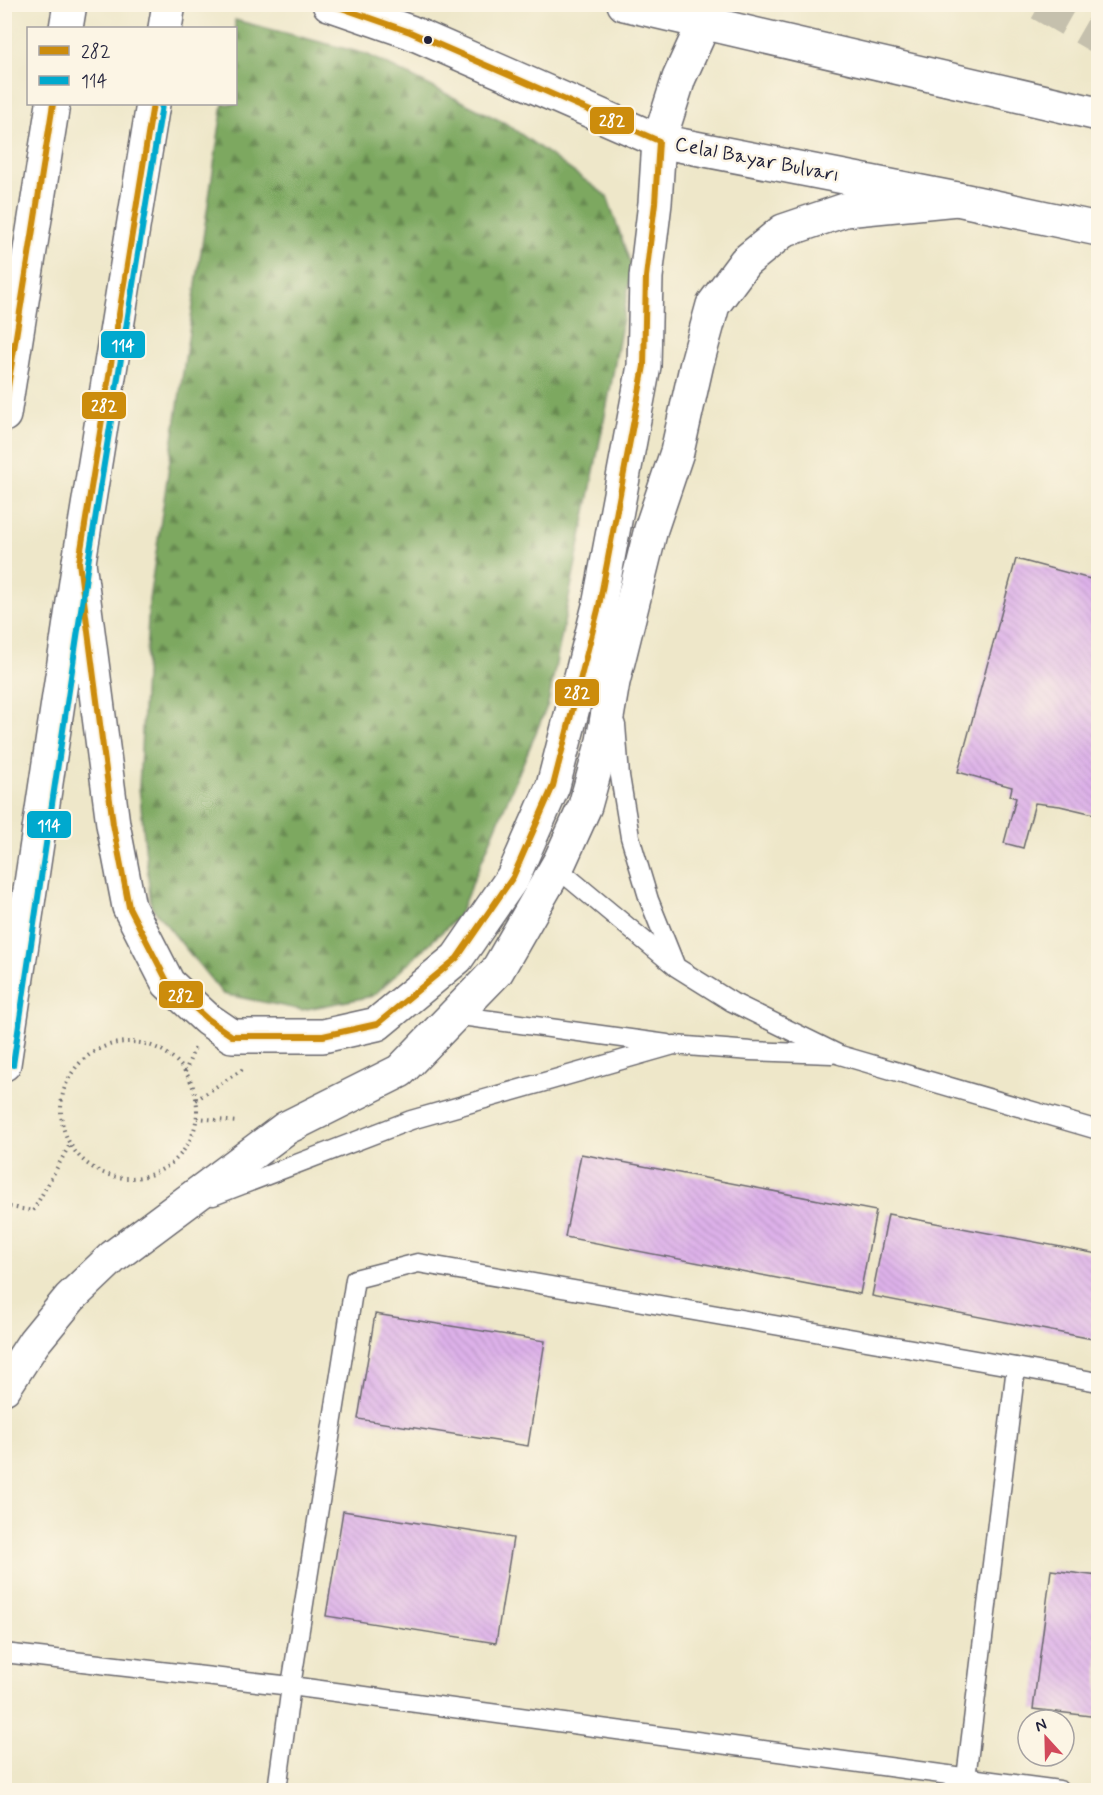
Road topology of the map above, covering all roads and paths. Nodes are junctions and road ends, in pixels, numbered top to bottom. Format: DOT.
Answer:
graph roads {
  1 [pos="70,4"];
  2 [pos="169,4"];
  3 [pos="329,4"];
  4 [pos="624,4"];
  5 [pos="704,23"];
  6 [pos="66,27"];
  7 [pos="165,27"];
  8 [pos="53,105"];
  9 [pos="153,105"];
  10 [pos="1098,114"];
  11 [pos="660,141"];
  12 [pos="957,199"];
  13 [pos="1098,229"];
  14 [pos="4,415"];
  15 [pos="79,562"];
  16 [pos="614,682"];
  17 [pos="556,868"];
  18 [pos="676,967"];
  19 [pos="454,1015"];
  20 [pos="674,1045"];
  21 [pos="840,1055"];
  22 [pos="4,1064"];
  23 [pos="1098,1130"];
  24 [pos="70,1144"];
  25 [pos="4,1206"];
  26 [pos="176,1210"];
  27 [pos="1017,1367"];
  28 [pos="1098,1382"];
  29 [pos="4,1388"];
  30 [pos="4,1653"];
  31 [pos="291,1686"];
  32 [pos="966,1778"];
  33 [pos="277,1791"];
  34 [pos="1059,1791"];
  1 -- 6 [label="main road"];
  2 -- 7 [label="main road"];
  3 -- 11 [label="main road, Celal Bayar Bulvarı"];
  4 -- 5 [label="main road"];
  5 -- 10 [label="main road"];
  5 -- 11 [label="main road"];
  8 -- 14 [label="main road"];
  9 -- 15 [label="main road"];
  11 -- 12 [label="main road, Celal Bayar Bulvarı"];
  11 -- 15 [label="main road"];
  12 -- 13 [label="main road, Celal Bayar Bulvarı"];
  12 -- 16 [label="main road"];
  15 -- 22 [label="main road"];
  16 -- 17 [label="main road"];
  16 -- 18 [label="lane"];
  17 -- 18 [label="lane"];
  17 -- 19 [label="main road"];
  18 -- 21 [label="lane"];
  19 -- 20 [label="lane"];
  19 -- 26 [label="main road"];
  20 -- 21 [label="lane"];
  20 -- 26 [label="lane"];
  21 -- 23 [label="lane"];
  24 -- 24 [label="path"];
  24 -- 25 [label="path"];
  26 -- 29 [label="main road"];
  27 -- 28 [label="lane"];
  27 -- 31 [label="lane"];
  27 -- 32 [label="lane"];
  30 -- 31 [label="lane"];
  31 -- 32 [label="lane"];
  31 -- 33 [label="lane"];
  32 -- 34 [label="lane"];
}
